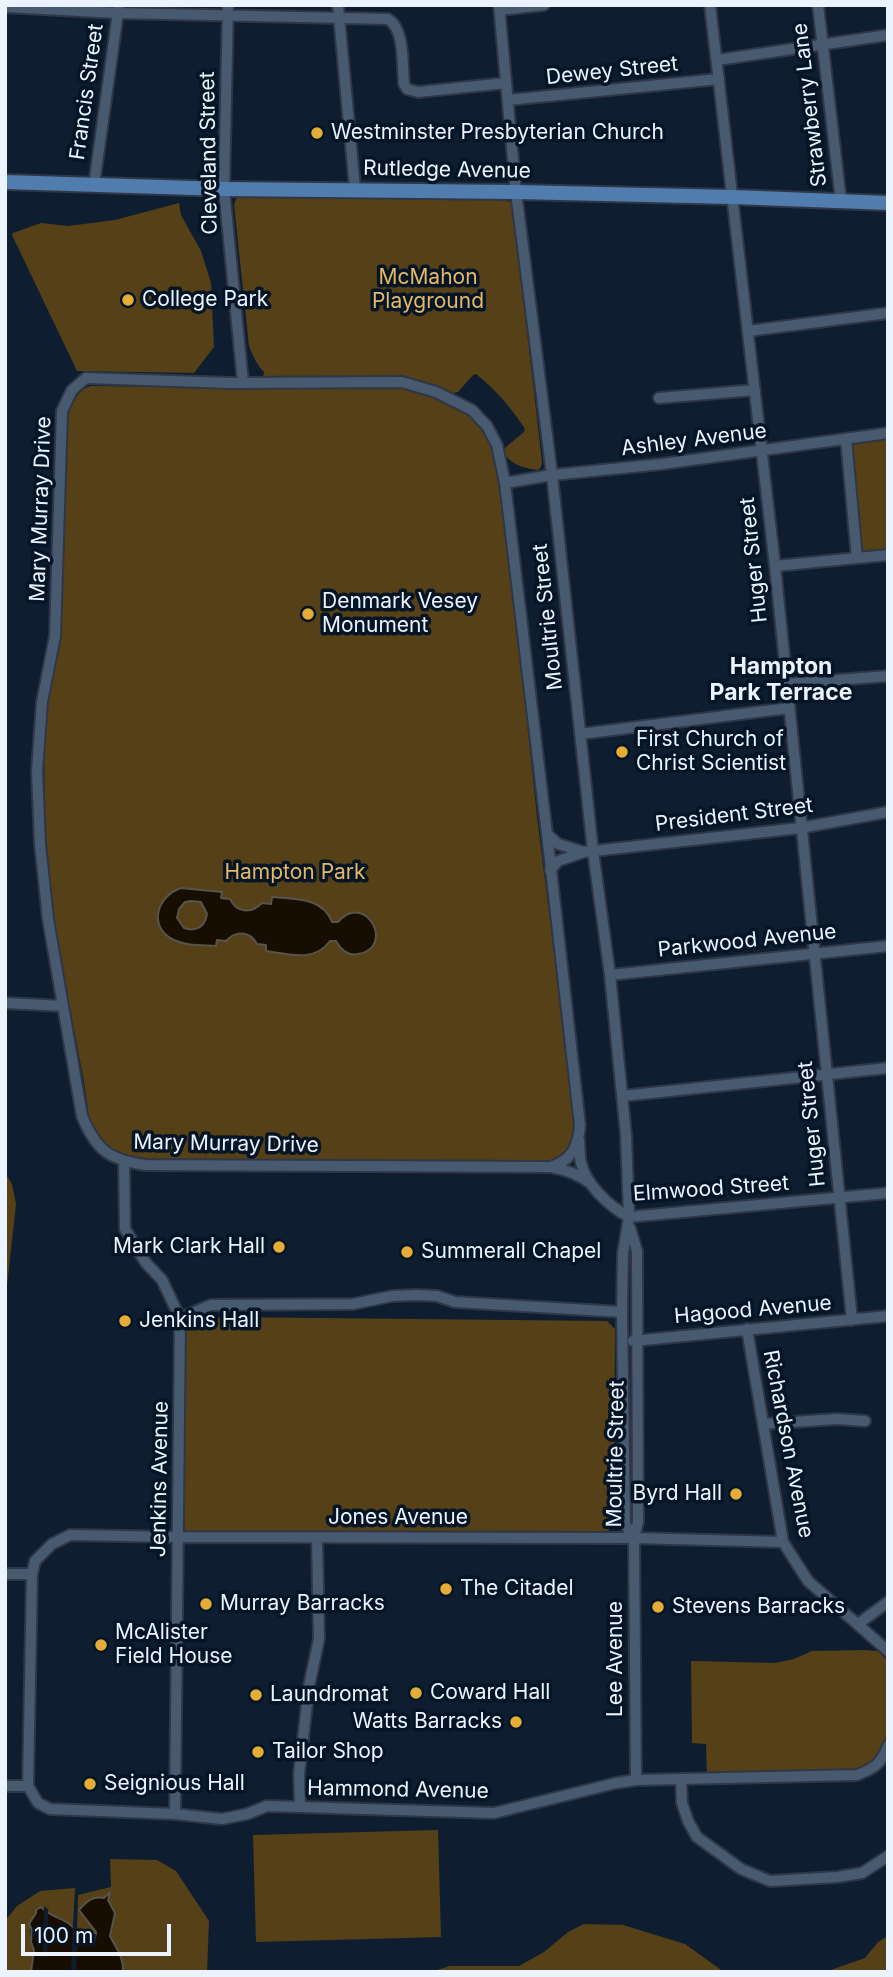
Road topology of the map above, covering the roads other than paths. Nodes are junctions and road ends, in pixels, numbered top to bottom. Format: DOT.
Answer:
graph roads {
  1 [pos="338,5"];
  2 [pos="544,5"];
  3 [pos="710,5"];
  4 [pos="818,5"];
  5 [pos="5,7"];
  6 [pos="499,8"];
  7 [pos="119,9"];
  8 [pos="228,10"];
  9 [pos="340,18"];
  10 [pos="888,35"];
  11 [pos="822,46"];
  12 [pos="717,60"];
  13 [pos="719,79"];
  14 [pos="506,83"];
  15 [pos="508,100"];
  16 [pos="5,182"];
  17 [pos="93,185"];
  18 [pos="224,188"];
  19 [pos="355,189"];
  20 [pos="516,191"];
  21 [pos="733,197"];
  22 [pos="841,201"];
  23 [pos="888,203"];
  24 [pos="888,313"];
  25 [pos="748,331"];
  26 [pos="243,383"];
  27 [pos="755,390"];
  28 [pos="659,398"];
  29 [pos="888,433"];
  30 [pos="846,439"];
  31 [pos="760,451"];
  32 [pos="552,475"];
  33 [pos="505,483"];
  34 [pos="888,555"];
  35 [pos="857,558"];
  36 [pos="775,566"];
  37 [pos="888,676"];
  38 [pos="786,684"];
  39 [pos="789,708"];
  40 [pos="580,734"];
  41 [pos="888,812"];
  42 [pos="800,828"];
  43 [pos="547,834"];
  44 [pos="589,851"];
  45 [pos="550,870"];
  46 [pos="888,946"];
  47 [pos="814,953"];
  48 [pos="610,975"];
  49 [pos="5,1003"];
  50 [pos="64,1006"];
  51 [pos="888,1068"];
  52 [pos="827,1074"];
  53 [pos="622,1096"];
  54 [pos="579,1137"];
  55 [pos="124,1162"];
  56 [pos="550,1167"];
  57 [pos="592,1185"];
  58 [pos="888,1193"];
  59 [pos="839,1198"];
  60 [pos="629,1221"];
  61 [pos="622,1312"];
  62 [pos="888,1316"];
  63 [pos="180,1318"];
  64 [pos="852,1320"];
  65 [pos="747,1329"];
  66 [pos="637,1340"];
  67 [pos="623,1341"];
  68 [pos="865,1421"];
  69 [pos="763,1424"];
  70 [pos="178,1537"];
  71 [pos="317,1538"];
  72 [pos="634,1538"];
  73 [pos="783,1542"];
  74 [pos="5,1574"];
  75 [pos="32,1574"];
  76 [pos="888,1601"];
  77 [pos="858,1624"];
  78 [pos="888,1651"];
  79 [pos="888,1746"];
  80 [pos="681,1779"];
  81 [pos="636,1780"];
  82 [pos="5,1786"];
  83 [pos="28,1786"];
  84 [pos="300,1807"];
  85 [pos="175,1814"];
  86 [pos="888,1856"];
  1 -- 9 [label="street"];
  2 -- 6 [label="street"];
  3 -- 12 [label="street, Huger Street"];
  4 -- 11 [label="street, Strawberry Lane"];
  5 -- 7 [label="street"];
  6 -- 14 [label="street, Moultrie Street"];
  7 -- 8 [label="street"];
  7 -- 17 [label="street, Francis Street"];
  8 -- 9 [label="street"];
  8 -- 18 [label="street, Cleveland Street"];
  9 -- 14 [label="street"];
  9 -- 19 [label="street"];
  10 -- 11 [label="street"];
  11 -- 12 [label="street"];
  11 -- 22 [label="street, Strawberry Lane"];
  12 -- 13 [label="street, Huger Street"];
  13 -- 15 [label="street, Dewey Street"];
  13 -- 21 [label="street, Huger Street"];
  14 -- 15 [label="street, Moultrie Street"];
  15 -- 20 [label="street, Moultrie Street"];
  16 -- 17 [label="main road, Rutledge Avenue"];
  17 -- 18 [label="main road, Rutledge Avenue"];
  18 -- 19 [label="main road, Rutledge Avenue"];
  18 -- 26 [label="street, Cleveland Street"];
  19 -- 20 [label="main road, Rutledge Avenue"];
  20 -- 21 [label="main road, Rutledge Avenue"];
  20 -- 32 [label="street, Moultrie Street"];
  21 -- 22 [label="main road, Rutledge Avenue"];
  21 -- 25 [label="street, Huger Street"];
  22 -- 23 [label="main road, Rutledge Avenue"];
  24 -- 25 [label="street"];
  25 -- 27 [label="street, Huger Street"];
  26 -- 33 [label="street, Mary Murray Drive"];
  26 -- 50 [label="street, Mary Murray Drive"];
  27 -- 28 [label="street"];
  27 -- 31 [label="street, Huger Street"];
  29 -- 30 [label="street, Ashley Avenue"];
  30 -- 31 [label="street, Ashley Avenue"];
  30 -- 35 [label="street"];
  31 -- 32 [label="street, Ashley Avenue"];
  31 -- 36 [label="street, Huger Street"];
  32 -- 33 [label="street, Ashley Avenue"];
  32 -- 40 [label="street, Moultrie Street"];
  33 -- 43 [label="street, Mary Murray Drive"];
  34 -- 35 [label="street"];
  35 -- 36 [label="street"];
  36 -- 38 [label="street, Huger Street"];
  37 -- 38 [label="street"];
  38 -- 39 [label="street, Huger Street"];
  39 -- 40 [label="street"];
  39 -- 42 [label="street, Huger Street"];
  40 -- 44 [label="street, Moultrie Street"];
  41 -- 42 [label="street, President Street"];
  42 -- 44 [label="street, President Street"];
  42 -- 47 [label="street, Huger Street"];
  43 -- 44 [label="street, President Street"];
  43 -- 45 [label="street, Mary Murray Drive"];
  44 -- 45 [label="street, President Street"];
  44 -- 48 [label="street, Moultrie Street"];
  45 -- 54 [label="street, Mary Murray Drive"];
  46 -- 47 [label="street, Parkwood Avenue"];
  47 -- 48 [label="street, Parkwood Avenue"];
  47 -- 52 [label="street, Huger Street"];
  48 -- 53 [label="street, Moultrie Street"];
  49 -- 50 [label="street"];
  50 -- 55 [label="street, Mary Murray Drive"];
  51 -- 52 [label="street"];
  52 -- 53 [label="street"];
  52 -- 59 [label="street, Huger Street"];
  53 -- 60 [label="street, Moultrie Street"];
  54 -- 56 [label="street"];
  54 -- 57 [label="street, Mary Murray Drive"];
  55 -- 56 [label="street, Mary Murray Drive"];
  55 -- 63 [label="street, Jenkins Avenue"];
  56 -- 57 [label="street, Mary Murray Drive"];
  57 -- 60 [label="street, Elmwood Street"];
  58 -- 59 [label="street, Elmwood Street"];
  59 -- 60 [label="street, Elmwood Street"];
  59 -- 64 [label="street, Huger Street"];
  60 -- 61 [label="street, Moultrie Street"];
  60 -- 66 [label="street, Moultrie Street"];
  61 -- 63 [label="street"];
  61 -- 67 [label="street, Moultrie Street"];
  62 -- 64 [label="street, Hagood Avenue"];
  63 -- 70 [label="street, Jenkins Avenue"];
  64 -- 65 [label="street, Hagood Avenue"];
  65 -- 66 [label="street, Hagood Avenue"];
  65 -- 69 [label="street, Richardson Avenue"];
  66 -- 67 [label="street, Hagood Avenue"];
  66 -- 72 [label="street, Moultrie Street"];
  67 -- 72 [label="street, Moultrie Street"];
  68 -- 69 [label="street"];
  69 -- 73 [label="street, Richardson Avenue"];
  70 -- 71 [label="street, Jones Avenue"];
  70 -- 75 [label="street, Jones Avenue"];
  70 -- 85 [label="street, Jenkins Avenue"];
  71 -- 72 [label="street, Jones Avenue"];
  71 -- 84 [label="street"];
  72 -- 73 [label="street, Jones Avenue"];
  72 -- 81 [label="street, Lee Avenue"];
  73 -- 77 [label="street, Richardson Avenue"];
  74 -- 75 [label="street"];
  75 -- 83 [label="street"];
  76 -- 77 [label="street"];
  77 -- 78 [label="street, Richardson Avenue"];
  79 -- 80 [label="street, Hammond Avenue"];
  80 -- 81 [label="street, Hammond Avenue"];
  80 -- 86 [label="street"];
  81 -- 84 [label="street, Hammond Avenue"];
  82 -- 83 [label="street"];
  83 -- 85 [label="street, Hammond Avenue"];
  84 -- 85 [label="street, Hammond Avenue"];
}
